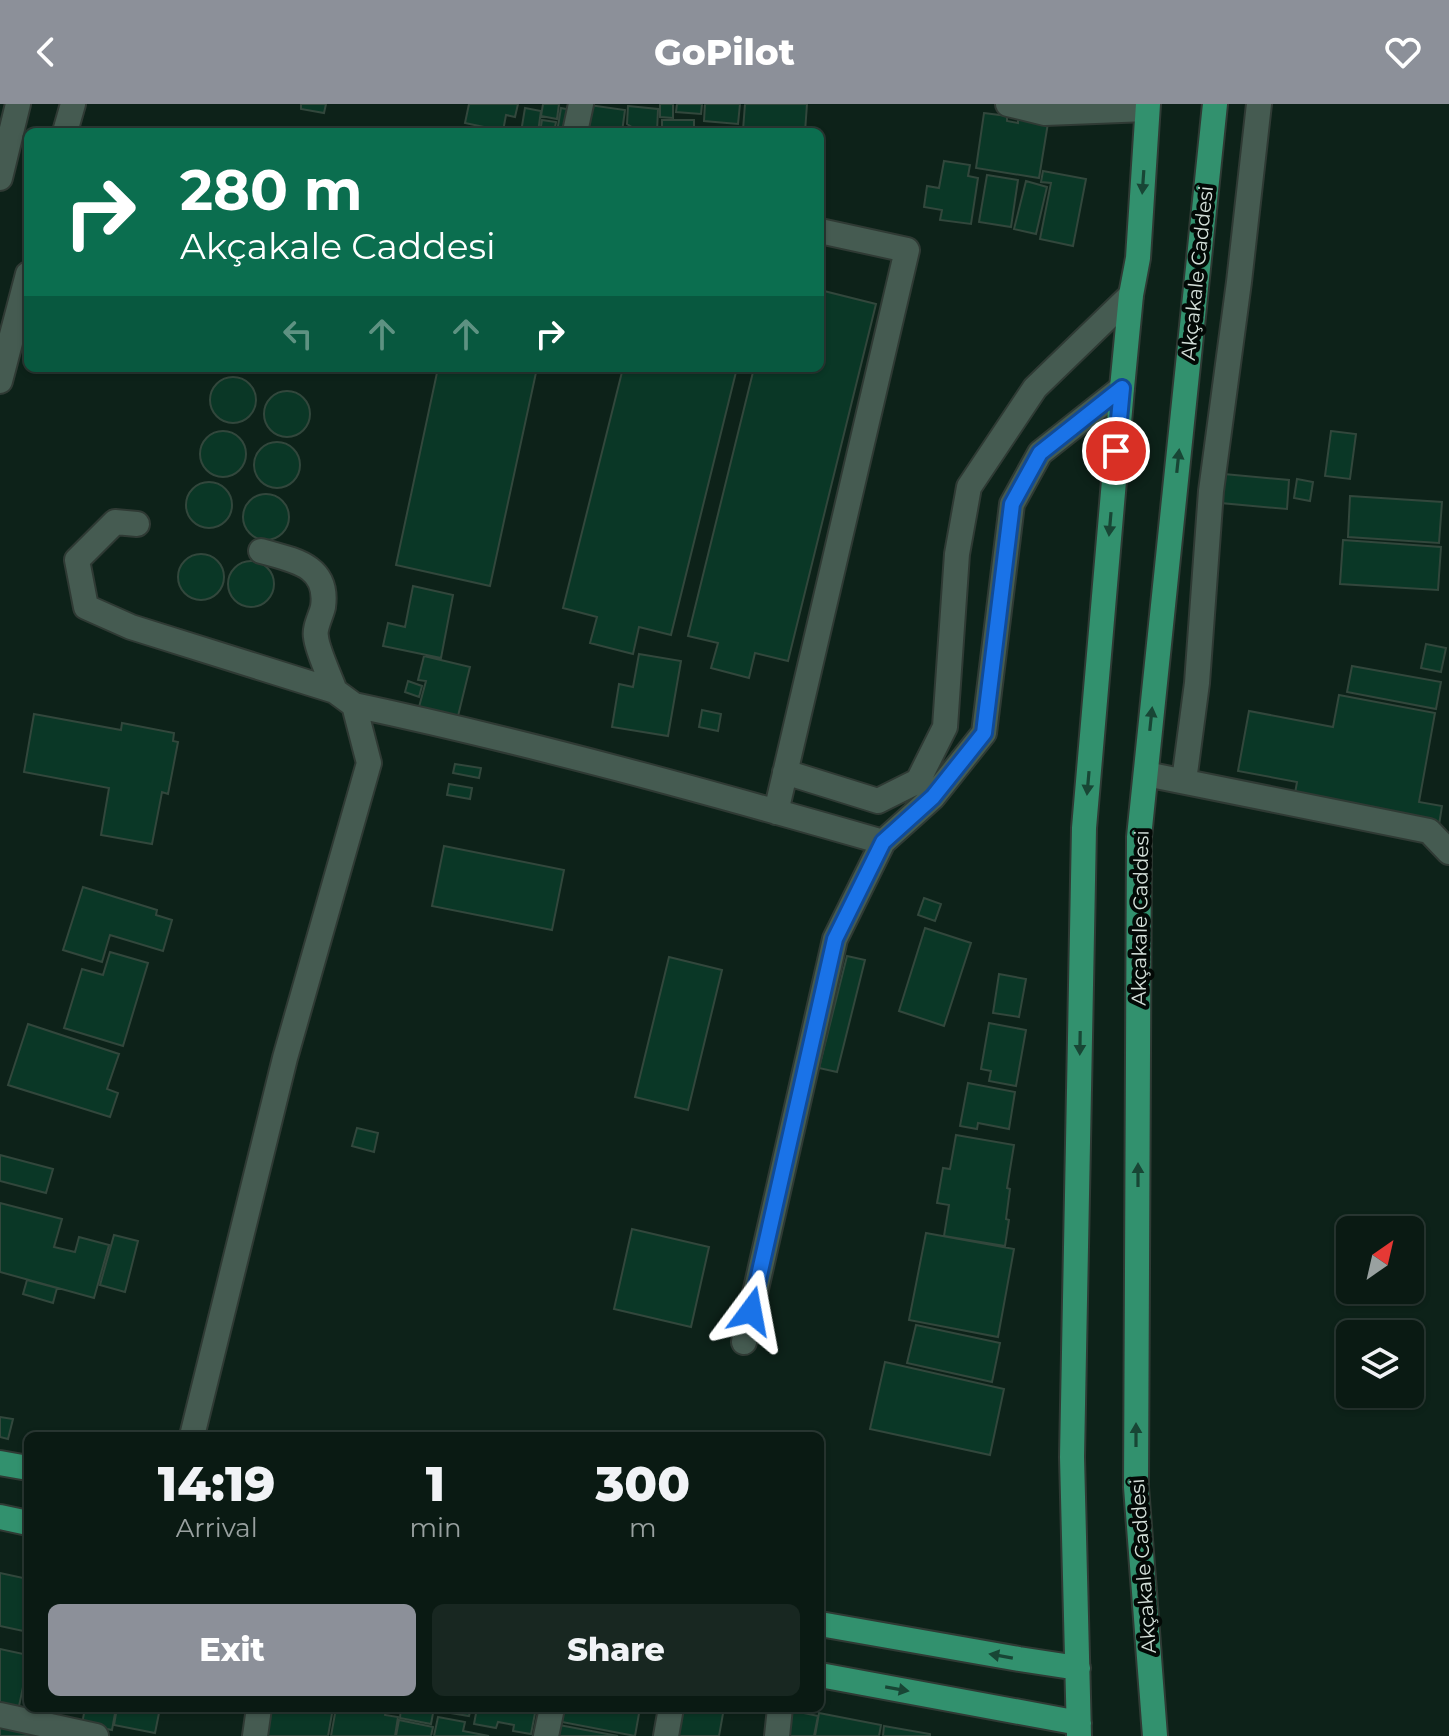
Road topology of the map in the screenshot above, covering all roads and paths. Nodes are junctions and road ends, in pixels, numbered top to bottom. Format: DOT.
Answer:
graph roads {
  1 [pos="18,104"];
  2 [pos="73,104"];
  3 [pos="581,104"];
  4 [pos="1008,104"];
  5 [pos="1215,104"];
  6 [pos="1259,104"];
  7 [pos="1147,106"];
  8 [pos="66,128"];
  9 [pos="576,128"];
  10 [pos="0,178"];
  11 [pos="824,232"];
  12 [pos="24,289"];
  13 [pos="1131,295"];
  14 [pos="0,381"];
  15 [pos="1122,388"];
  16 [pos="137,524"];
  17 [pos="261,551"];
  18 [pos="344,698"];
  19 [pos="785,772"];
  20 [pos="1146,774"];
  21 [pos="1184,781"];
  22 [pos="776,812"];
  23 [pos="883,842"];
  24 [pos="1449,852"];
  25 [pos="744,1342"];
  26 [pos="193,1432"];
  27 [pos="0,1463"];
  28 [pos="24,1467"];
  29 [pos="0,1517"];
  30 [pos="24,1522"];
  31 [pos="824,1625"];
  32 [pos="1078,1668"];
  33 [pos="824,1676"];
  34 [pos="258,1712"];
  35 [pos="551,1712"];
  36 [pos="670,1712"];
  37 [pos="780,1712"];
  38 [pos="0,1715"];
  39 [pos="1079,1729"];
  40 [pos="96,1736"];
  41 [pos="255,1736"];
  42 [pos="546,1736"];
  43 [pos="666,1736"];
  44 [pos="777,1736"];
  45 [pos="1155,1736"];
  1 -- 10 [label="street"];
  2 -- 8 [label="street"];
  3 -- 9 [label="street"];
  4 -- 7 [label="street"];
  20 -- 5 [label="main road, Akçakale Caddesi, one-way"];
  6 -- 21 [label="street"];
  7 -- 13 [label="main road, one-way"];
  11 -- 19 [label="street"];
  12 -- 14 [label="street"];
  13 -- 15 [label="main road"];
  13 -- 19 [label="street"];
  15 -- 23 [label="street"];
  15 -- 32 [label="main road, one-way"];
  16 -- 18 [label="street"];
  17 -- 18 [label="street"];
  18 -- 22 [label="street"];
  18 -- 26 [label="street"];
  19 -- 22 [label="street"];
  20 -- 21 [label="street"];
  45 -- 20 [label="main road, Akçakale Caddesi, one-way"];
  21 -- 24 [label="street"];
  22 -- 23 [label="street"];
  23 -- 25 [label="street"];
  27 -- 28 [label="main road"];
  29 -- 30 [label="main road"];
  32 -- 31 [label="main road, one-way"];
  32 -- 39 [label="main road"];
  33 -- 39 [label="main road, one-way"];
  34 -- 41 [label="street"];
  35 -- 42 [label="street"];
  36 -- 43 [label="street"];
  37 -- 44 [label="street"];
  38 -- 40 [label="street"];
}
